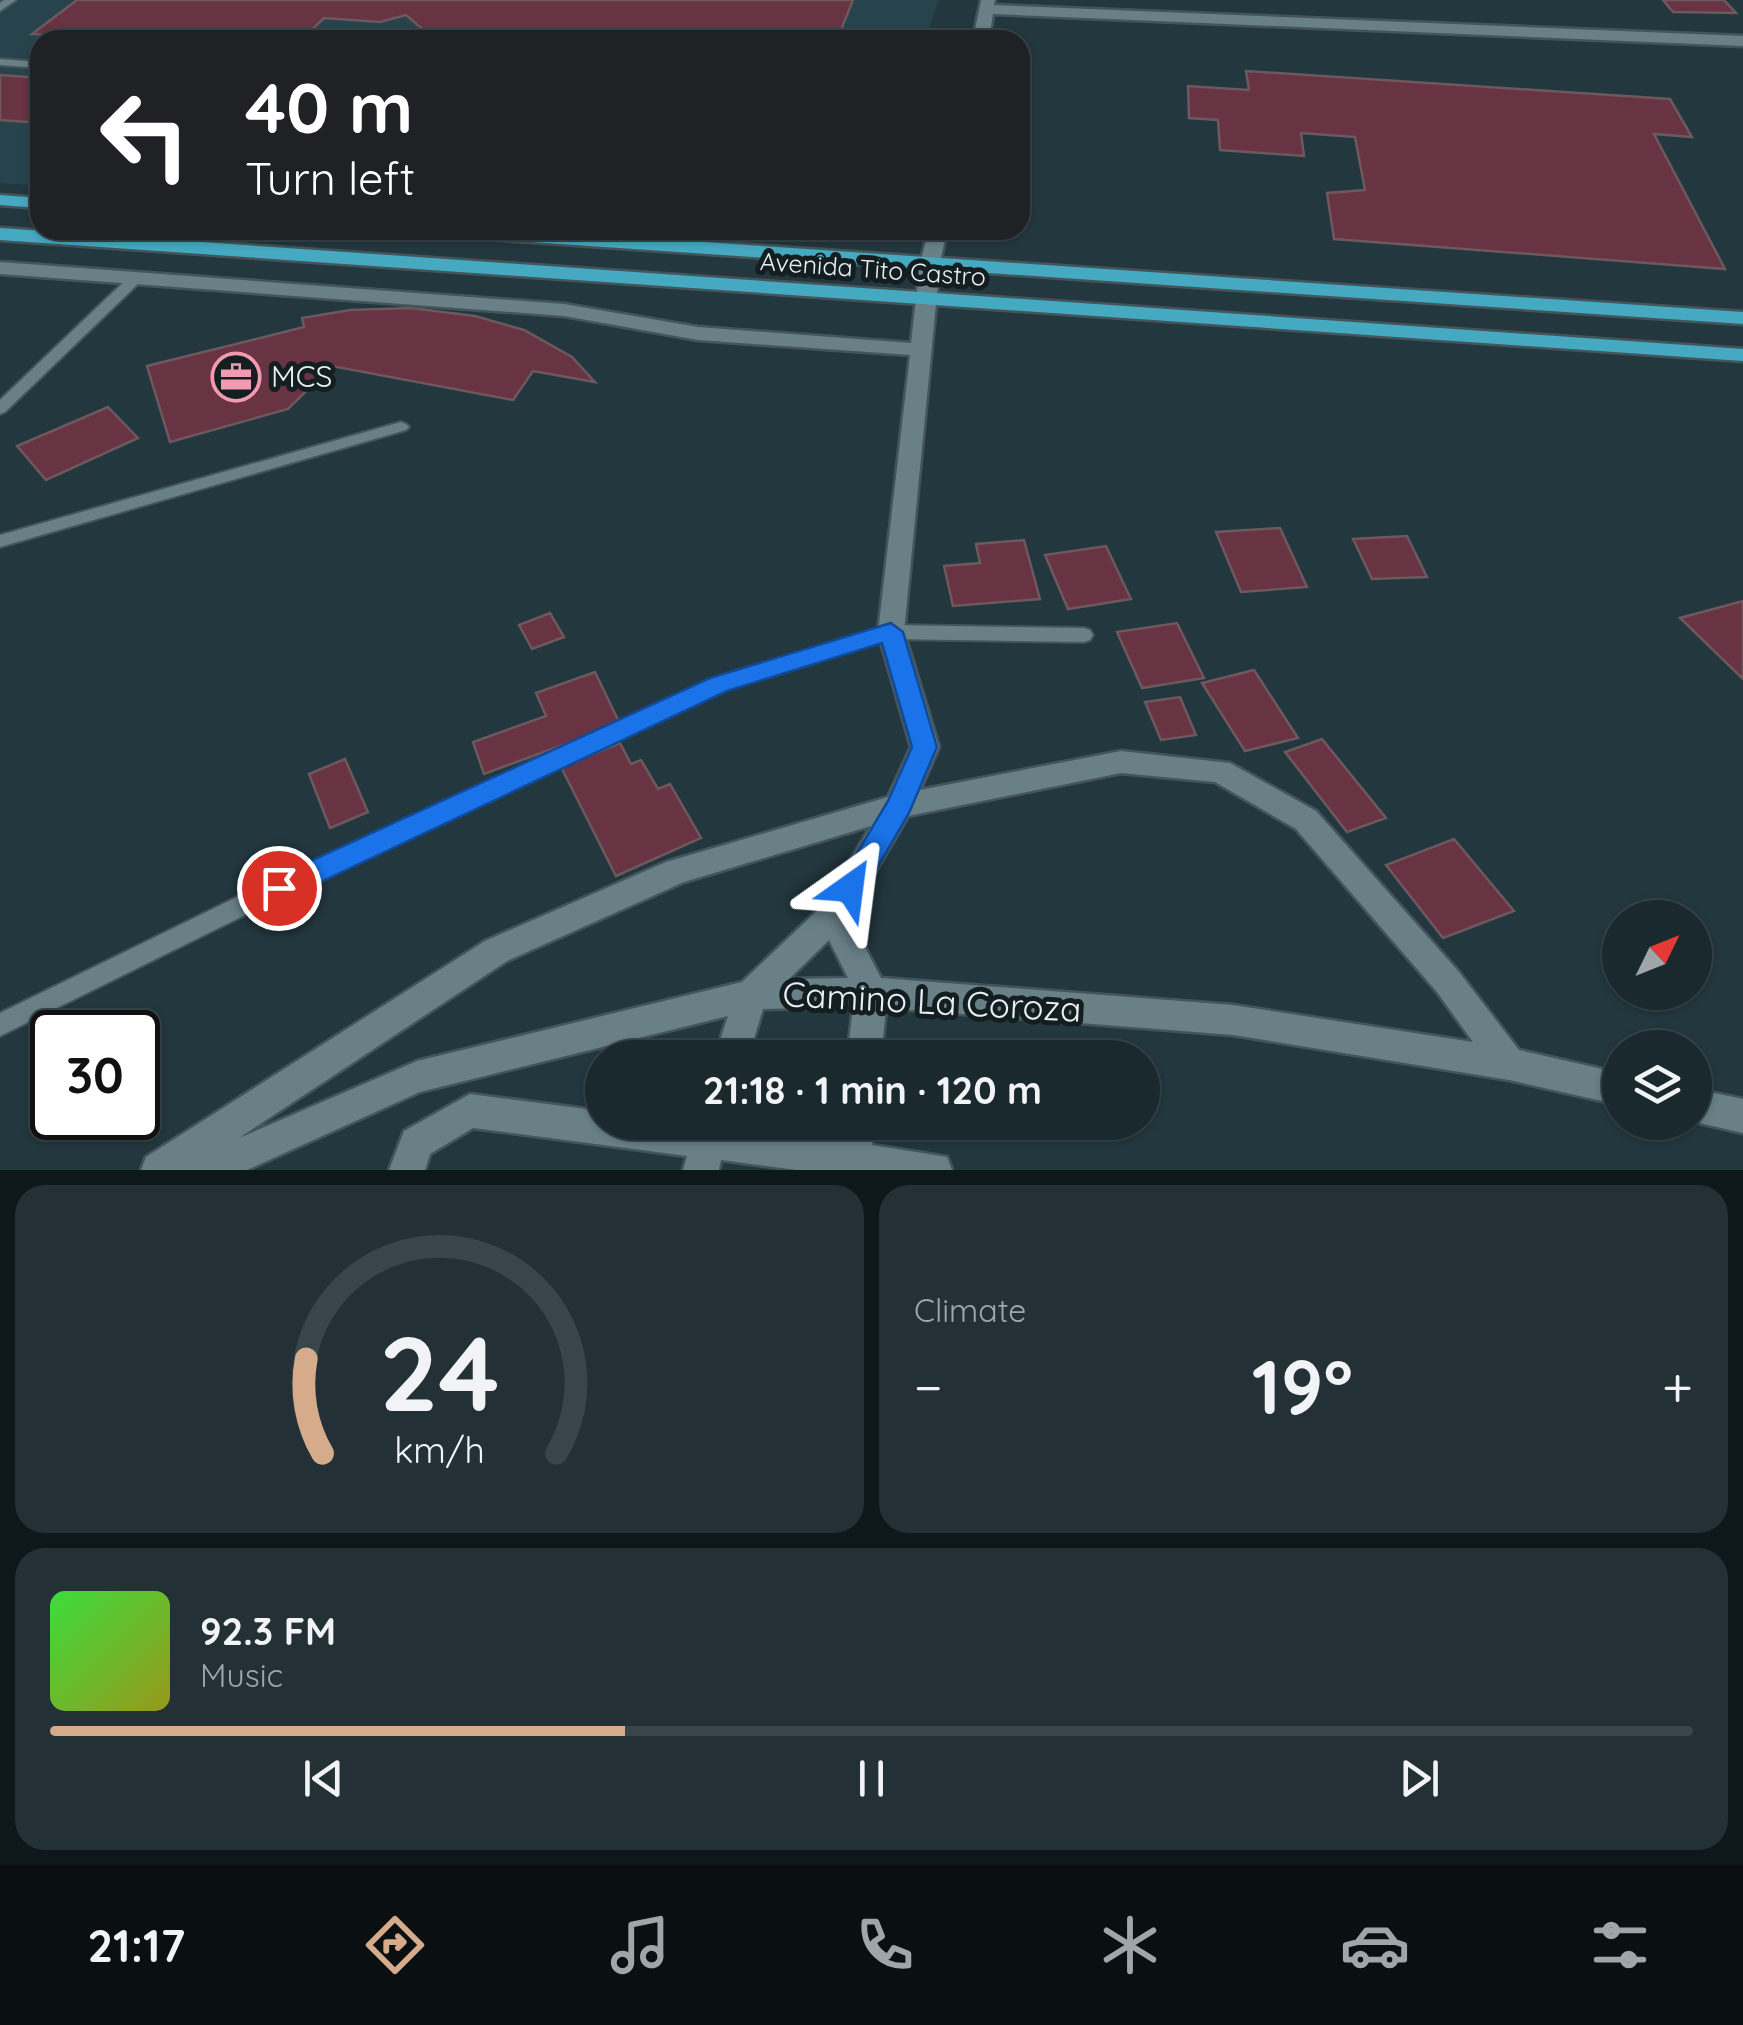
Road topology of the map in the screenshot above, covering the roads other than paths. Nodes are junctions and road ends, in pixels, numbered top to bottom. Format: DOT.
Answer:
graph roads {
  1 [pos="11,0"];
  2 [pos="987,4"];
  3 [pos="0,8"];
  4 [pos="983,30"];
  5 [pos="1743,41"];
  6 [pos="0,62"];
  7 [pos="30,64"];
  8 [pos="0,200"];
  9 [pos="30,202"];
  10 [pos="0,234"];
  11 [pos="30,236"];
  12 [pos="87,240"];
  13 [pos="594,240"];
  14 [pos="936,240"];
  15 [pos="930,262"];
  16 [pos="0,268"];
  17 [pos="136,278"];
  18 [pos="928,298"];
  19 [pos="1743,318"];
  20 [pos="923,350"];
  21 [pos="1743,355"];
  22 [pos="0,409"];
  23 [pos="402,427"];
  24 [pos="0,542"];
  25 [pos="891,632"];
  26 [pos="1084,635"];
  27 [pos="899,806"];
  28 [pos="833,916"];
  29 [pos="871,992"];
  30 [pos="751,996"];
  31 [pos="0,1024"];
  32 [pos="737,1040"];
  33 [pos="866,1040"];
  34 [pos="1509,1064"];
  35 [pos="1602,1085"];
  36 [pos="1712,1110"];
  37 [pos="1743,1116"];
  38 [pos="855,1140"];
  39 [pos="707,1145"];
  40 [pos="852,1165"];
  41 [pos="160,1170"];
  42 [pos="207,1170"];
  43 [pos="407,1170"];
  44 [pos="934,1170"];
  1 -- 3 [label="lane"];
  2 -- 4 [label="street"];
  2 -- 5 [label="street"];
  6 -- 7 [label="lane"];
  8 -- 9 [label="main road"];
  10 -- 11 [label="main road, Avenida Tito Castro"];
  12 -- 18 [label="main road, Avenida Tito Castro"];
  13 -- 15 [label="main road, Avenida Tito Castro"];
  14 -- 15 [label="street"];
  15 -- 18 [label="street"];
  15 -- 19 [label="main road, Avenida Tito Castro"];
  16 -- 17 [label="street"];
  17 -- 20 [label="street"];
  17 -- 22 [label="lane"];
  18 -- 20 [label="street"];
  18 -- 21 [label="main road, Avenida Tito Castro"];
  20 -- 25 [label="street"];
  23 -- 24 [label="lane"];
  25 -- 26 [label="lane"];
  25 -- 27 [label="street"];
  25 -- 31 [label="lane"];
  27 -- 28 [label="street"];
  27 -- 34 [label="street"];
  27 -- 41 [label="street"];
  28 -- 29 [label="street"];
  28 -- 30 [label="street"];
  29 -- 30 [label="street, Camino La Coroza"];
  29 -- 33 [label="street"];
  29 -- 34 [label="street, Camino La Coroza"];
  30 -- 32 [label="street"];
  30 -- 42 [label="street, Camino La Coroza"];
  34 -- 35 [label="street, Camino La Coroza"];
  36 -- 37 [label="street"];
  38 -- 40 [label="street"];
  39 -- 40 [label="street"];
  39 -- 43 [label="street"];
  40 -- 44 [label="street"];
}
